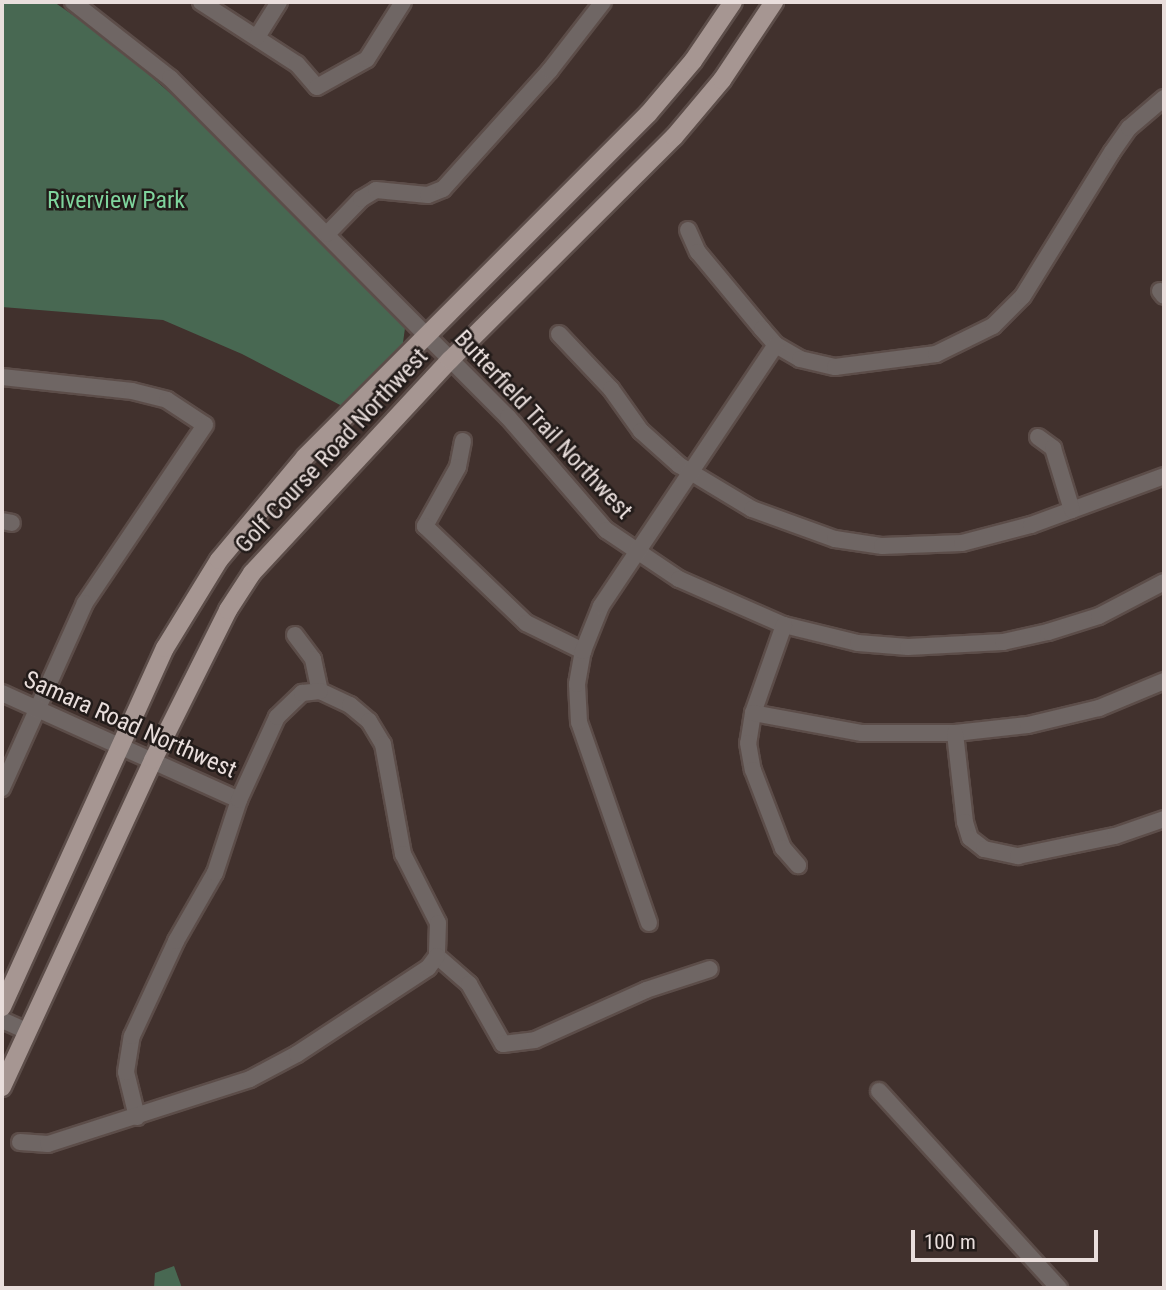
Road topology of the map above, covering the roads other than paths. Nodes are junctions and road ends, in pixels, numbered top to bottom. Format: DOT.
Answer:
graph roads {
  1 [pos="73,2"];
  2 [pos="201,2"];
  3 [pos="279,2"];
  4 [pos="403,2"];
  5 [pos="604,2"];
  6 [pos="733,2"];
  7 [pos="774,2"];
  8 [pos="257,37"];
  9 [pos="1164,99"];
  10 [pos="688,230"];
  11 [pos="327,234"];
  12 [pos="559,334"];
  13 [pos="427,336"];
  14 [pos="776,345"];
  15 [pos="450,360"];
  16 [pos="2,377"];
  17 [pos="1038,437"];
  18 [pos="463,441"];
  19 [pos="692,474"];
  20 [pos="1164,476"];
  21 [pos="1072,510"];
  22 [pos="637,552"];
  23 [pos="1164,582"];
  24 [pos="785,625"];
  25 [pos="295,635"];
  26 [pos="583,651"];
  27 [pos="1164,681"];
  28 [pos="320,691"];
  29 [pos="2,693"];
  30 [pos="38,708"];
  31 [pos="753,713"];
  32 [pos="955,733"];
  33 [pos="121,744"];
  34 [pos="153,760"];
  35 [pos="2,788"];
  36 [pos="239,800"];
  37 [pos="1164,819"];
  38 [pos="798,865"];
  39 [pos="649,923"];
  40 [pos="437,956"];
  41 [pos="710,968"];
  42 [pos="2,1007"];
  43 [pos="2,1020"];
  44 [pos="27,1031"];
  45 [pos="2,1087"];
  46 [pos="878,1091"];
  47 [pos="137,1116"];
  48 [pos="20,1142"];
  49 [pos="1054,1283"];
  1 -- 11 [label="street, Butterfield Trail Northwest"];
  2 -- 8 [label="street"];
  3 -- 8 [label="street"];
  4 -- 8 [label="street"];
  5 -- 11 [label="street"];
  6 -- 13 [label="main road, Golf Course Road Northwest"];
  7 -- 15 [label="main road, Golf Course Road Northwest"];
  9 -- 14 [label="street"];
  10 -- 14 [label="street"];
  11 -- 13 [label="street, Butterfield Trail Northwest"];
  12 -- 19 [label="street"];
  13 -- 15 [label="street, Butterfield Trail Northwest"];
  13 -- 33 [label="main road, Golf Course Road Northwest"];
  14 -- 19 [label="street"];
  15 -- 22 [label="street, Butterfield Trail Northwest"];
  15 -- 34 [label="main road, Golf Course Road Northwest"];
  16 -- 30 [label="street"];
  17 -- 21 [label="street"];
  18 -- 26 [label="street"];
  19 -- 21 [label="street"];
  19 -- 22 [label="street"];
  20 -- 21 [label="street"];
  22 -- 24 [label="street, Butterfield Trail Northwest"];
  22 -- 26 [label="street"];
  23 -- 24 [label="street, Butterfield Trail Northwest"];
  24 -- 31 [label="street"];
  25 -- 28 [label="street"];
  26 -- 39 [label="street"];
  27 -- 32 [label="street"];
  28 -- 36 [label="street"];
  28 -- 40 [label="street"];
  29 -- 30 [label="street, Samara Road Northwest"];
  30 -- 33 [label="street, Samara Road Northwest"];
  30 -- 35 [label="street"];
  31 -- 32 [label="street"];
  31 -- 38 [label="street"];
  32 -- 37 [label="street"];
  33 -- 34 [label="street, Samara Road Northwest"];
  33 -- 42 [label="main road, Golf Course Road Northwest"];
  34 -- 36 [label="street, Samara Road Northwest"];
  34 -- 44 [label="main road, Golf Course Road Northwest"];
  36 -- 47 [label="street"];
  40 -- 41 [label="street"];
  40 -- 47 [label="street"];
  43 -- 44 [label="street"];
  44 -- 45 [label="main road, Golf Course Road Northwest"];
  46 -- 49 [label="street"];
  47 -- 48 [label="street"];
}
